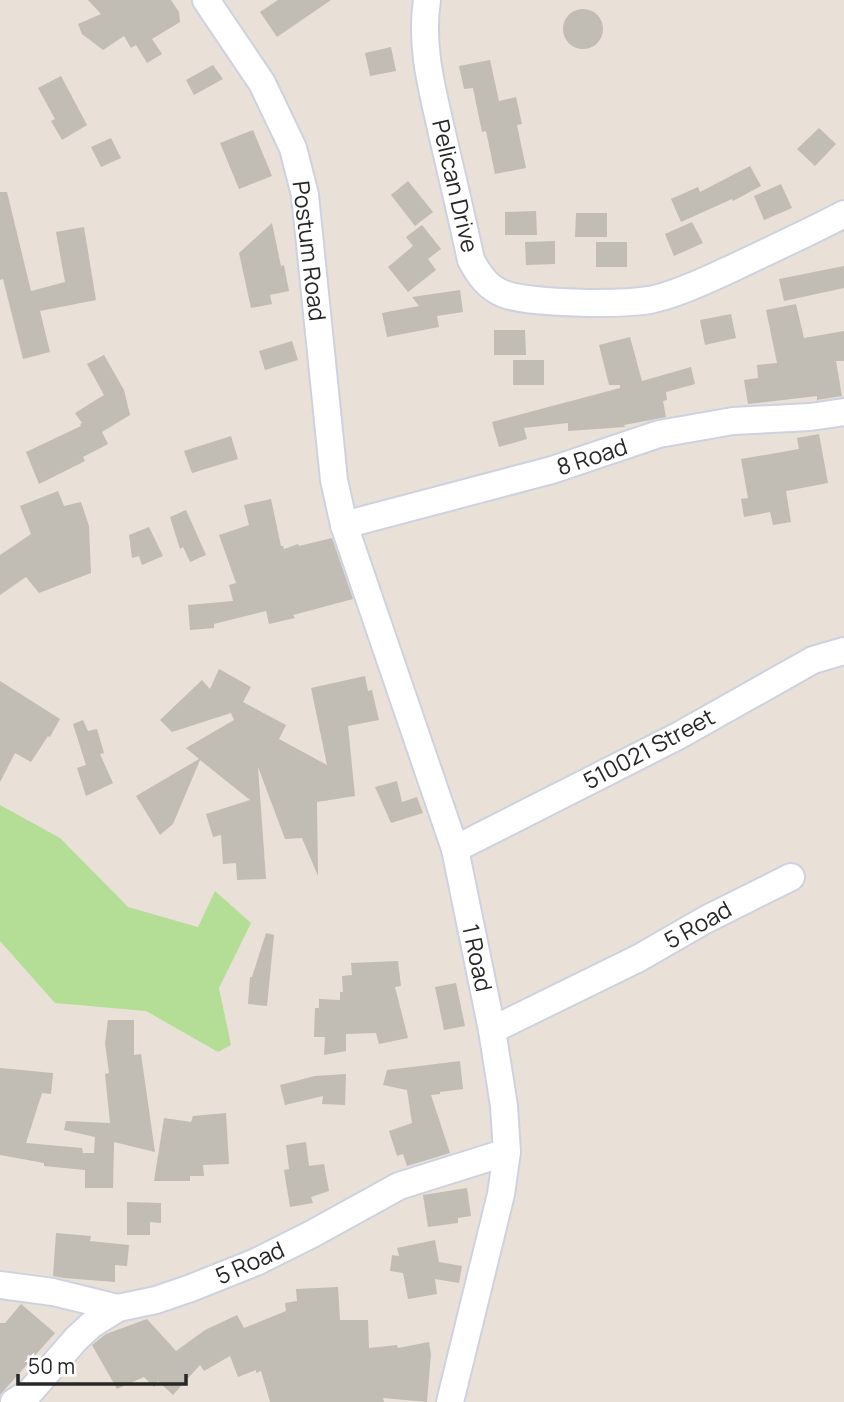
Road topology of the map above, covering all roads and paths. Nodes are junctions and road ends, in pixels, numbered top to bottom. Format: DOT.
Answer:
graph roads {
  1 [pos="206,0"];
  2 [pos="427,0"];
  3 [pos="844,214"];
  4 [pos="844,412"];
  5 [pos="345,525"];
  6 [pos="844,651"];
  7 [pos="454,849"];
  8 [pos="791,877"];
  9 [pos="492,1030"];
  10 [pos="507,1153"];
  11 [pos="0,1285"];
  12 [pos="118,1308"];
  13 [pos="14,1402"];
  14 [pos="450,1402"];
  1 -- 5 [label="street, Postum Road"];
  2 -- 3 [label="street, Pelican Drive"];
  4 -- 5 [label="street, 8 Road"];
  5 -- 7 [label="street, 1 Road"];
  6 -- 7 [label="street, 510021 Street"];
  7 -- 9 [label="street, 1 Road"];
  8 -- 9 [label="street, 5 Road"];
  9 -- 10 [label="street, 1 Road"];
  10 -- 12 [label="street, 5 Road"];
  10 -- 14 [label="street, 1 Road"];
  11 -- 12 [label="street"];
  12 -- 13 [label="street, 5 Road"];
}
